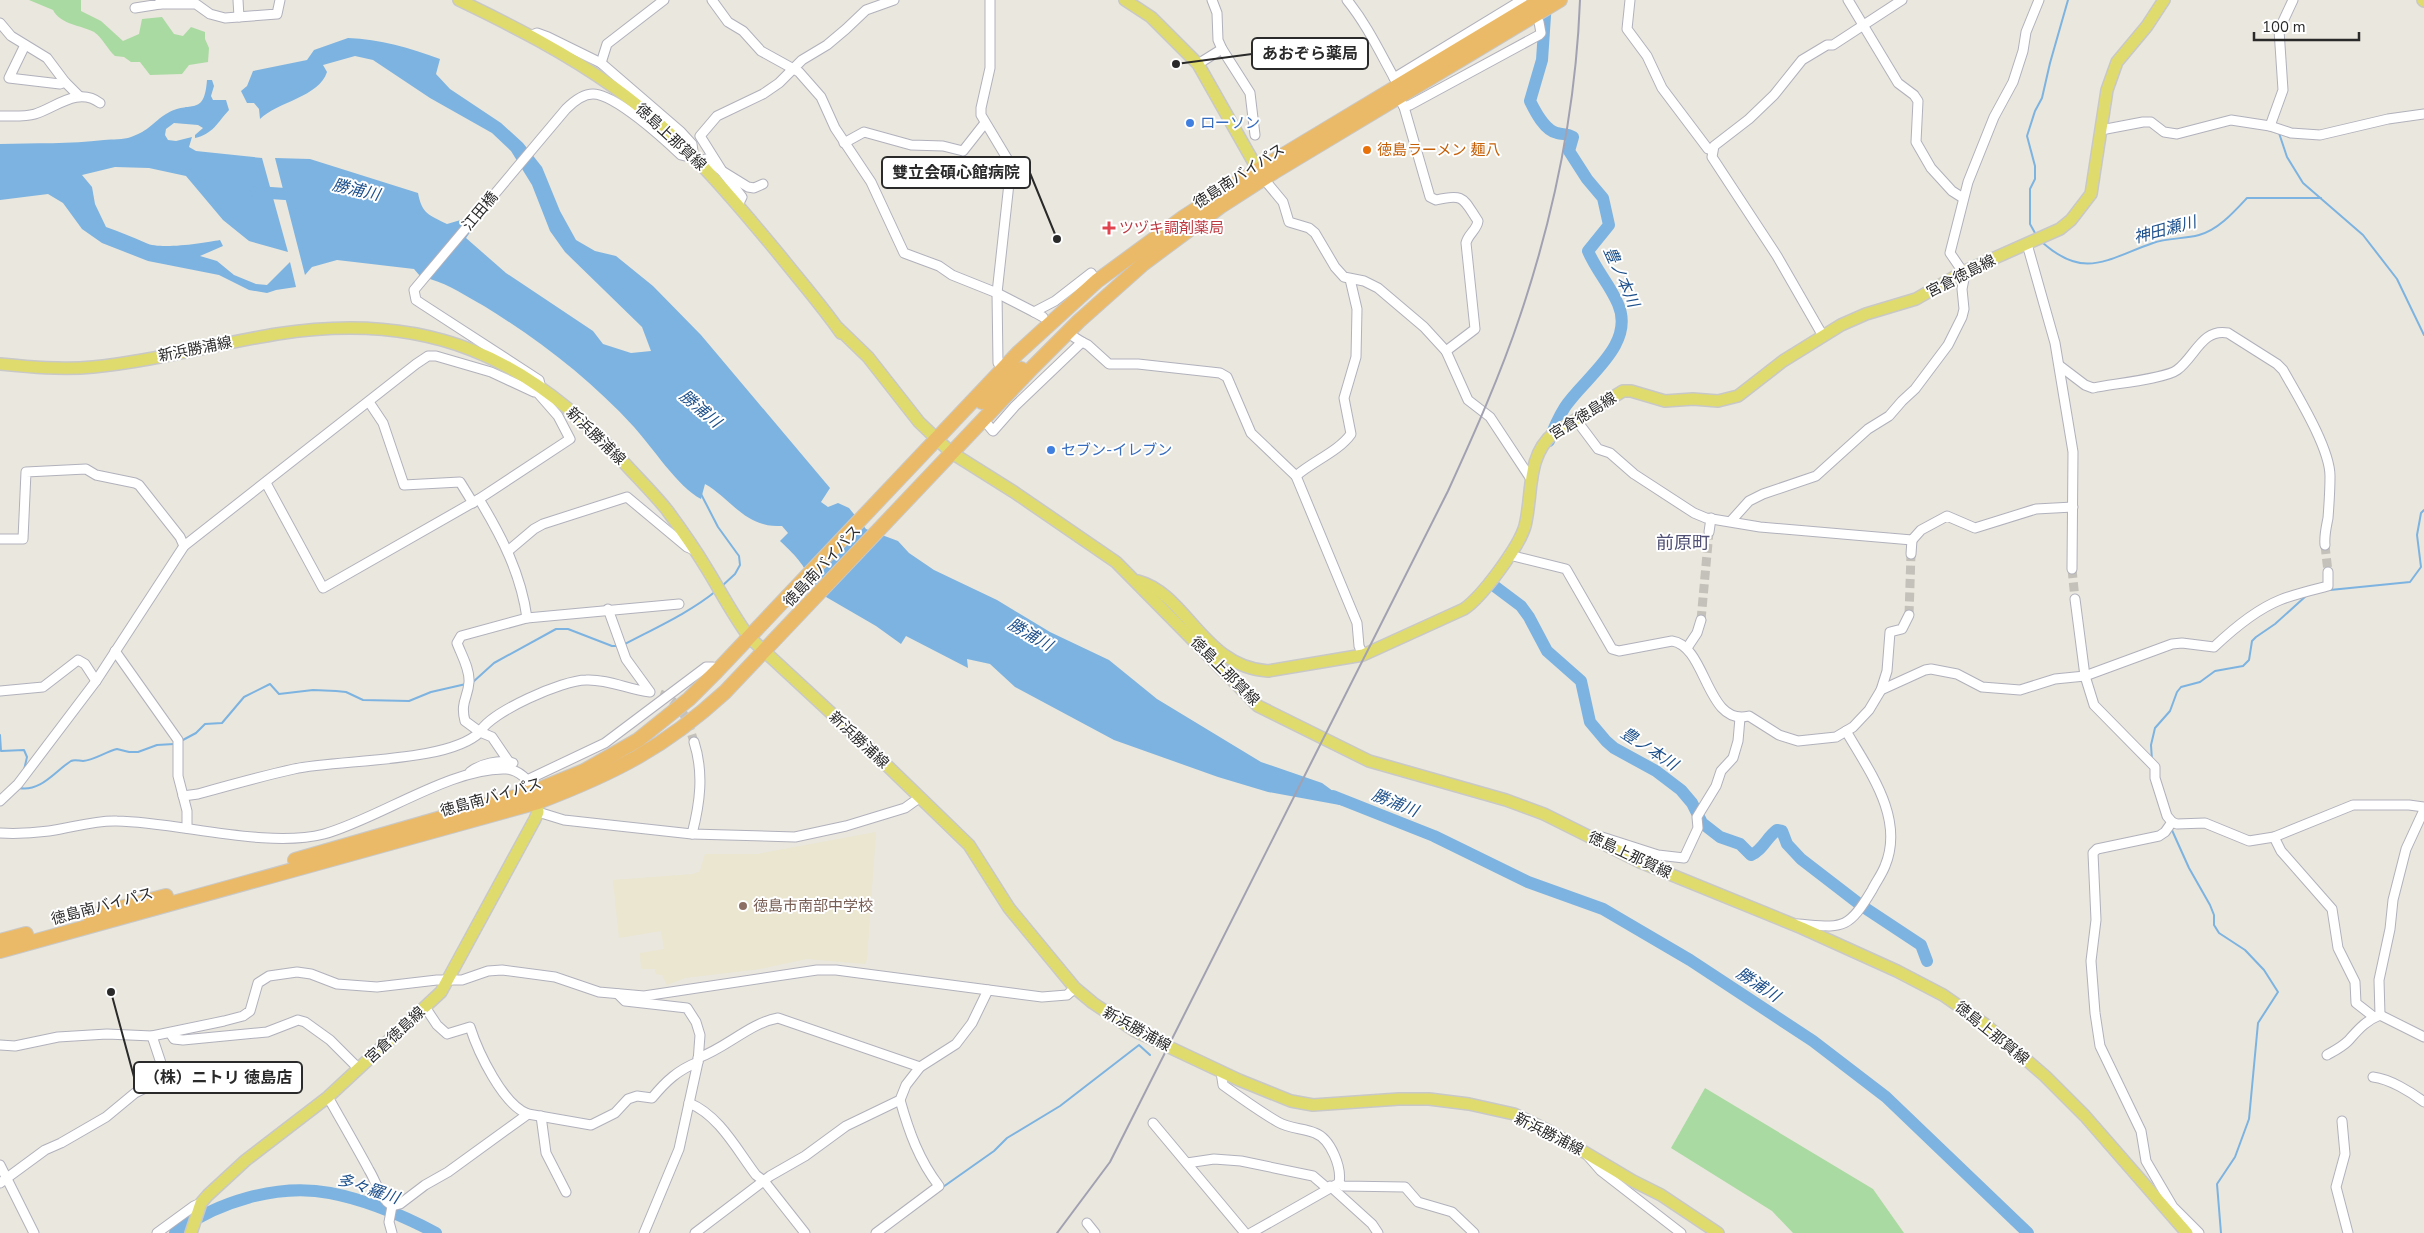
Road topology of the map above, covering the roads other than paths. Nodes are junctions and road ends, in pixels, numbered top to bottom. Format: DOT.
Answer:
graph roads {
  1 [pos="238,0"];
  2 [pos="280,0"];
  3 [pos="459,0"];
  4 [pos="664,0"];
  5 [pos="712,0"];
  6 [pos="894,0"];
  7 [pos="990,0"];
  8 [pos="1125,0"];
  9 [pos="1212,0"];
  10 [pos="1347,0"];
  11 [pos="1522,0"];
  12 [pos="1541,0"];
  13 [pos="1560,0"];
  14 [pos="1630,0"];
  15 [pos="1848,0"];
  16 [pos="1902,0"];
  17 [pos="2039,0"];
  18 [pos="2164,0"];
  19 [pos="2293,0"];
  20 [pos="160,2"];
  21 [pos="199,2"];
  22 [pos="135,8"];
  23 [pos="239,17"];
  24 [pos="1539,22"];
  25 [pos="0,23"];
  26 [pos="1864,26"];
  27 [pos="530,36"];
  28 [pos="25,45"];
  29 [pos="1222,49"];
  30 [pos="601,62"];
  31 [pos="1198,64"];
  32 [pos="793,69"];
  33 [pos="5,77"];
  34 [pos="65,82"];
  35 [pos="1399,92"];
  36 [pos="79,96"];
  37 [pos="100,103"];
  38 [pos="2424,114"];
  39 [pos="0,116"];
  40 [pos="985,123"];
  41 [pos="2270,126"];
  42 [pos="2101,130"];
  43 [pos="1256,135"];
  44 [pos="844,144"];
  45 [pos="1712,150"];
  46 [pos="696,158"];
  47 [pos="722,171"];
  48 [pos="1260,175"];
  49 [pos="764,184"];
  50 [pos="1963,198"];
  51 [pos="738,206"];
  52 [pos="1170,235"];
  53 [pos="2027,244"];
  54 [pos="1963,272"];
  55 [pos="1350,279"];
  56 [pos="1097,281"];
  57 [pos="996,293"];
  58 [pos="1034,312"];
  59 [pos="1043,317"];
  60 [pos="1823,336"];
  61 [pos="1052,347"];
  62 [pos="1446,351"];
  63 [pos="998,363"];
  64 [pos="0,364"];
  65 [pos="2060,366"];
  66 [pos="539,391"];
  67 [pos="369,402"];
  68 [pos="983,419"];
  69 [pos="1577,421"];
  70 [pos="940,449"];
  71 [pos="1296,476"];
  72 [pos="1531,479"];
  73 [pos="266,483"];
  74 [pos="476,501"];
  75 [pos="2073,508"];
  76 [pos="1711,518"];
  77 [pos="1731,521"];
  78 [pos="1708,532"];
  79 [pos="0,539"];
  80 [pos="1912,540"];
  81 [pos="2325,545"];
  82 [pos="184,546"];
  83 [pos="694,550"];
  84 [pos="508,551"];
  85 [pos="1911,554"];
  86 [pos="1509,555"];
  87 [pos="2072,570"];
  88 [pos="2328,572"];
  89 [pos="1137,580"];
  90 [pos="2075,599"];
  91 [pos="679,604"];
  92 [pos="608,609"];
  93 [pos="1909,615"];
  94 [pos="527,618"];
  95 [pos="1701,620"];
  96 [pos="752,634"];
  97 [pos="767,648"];
  98 [pos="1687,648"];
  99 [pos="116,651"];
  100 [pos="1363,655"];
  101 [pos="717,671"];
  102 [pos="2085,676"];
  103 [pos="96,681"];
  104 [pos="1881,690"];
  105 [pos="0,691"];
  106 [pos="650,692"];
  107 [pos="660,694"];
  108 [pos="1740,718"];
  109 [pos="665,719"];
  110 [pos="1846,731"];
  111 [pos="480,732"];
  112 [pos="694,742"];
  113 [pos="509,762"];
  114 [pos="466,776"];
  115 [pos="183,796"];
  116 [pos="534,797"];
  117 [pos="919,798"];
  118 [pos="0,801"];
  119 [pos="2424,809"];
  120 [pos="2171,825"];
  121 [pos="187,828"];
  122 [pos="0,834"];
  123 [pos="692,834"];
  124 [pos="2274,837"];
  125 [pos="1596,840"];
  126 [pos="1791,923"];
  127 [pos="0,941"];
  128 [pos="0,951"];
  129 [pos="448,980"];
  130 [pos="1076,988"];
  131 [pos="988,990"];
  132 [pos="618,994"];
  133 [pos="426,1007"];
  134 [pos="2377,1016"];
  135 [pos="170,1034"];
  136 [pos="152,1036"];
  137 [pos="2424,1037"];
  138 [pos="0,1045"];
  139 [pos="2327,1055"];
  140 [pos="698,1060"];
  141 [pos="920,1068"];
  142 [pos="359,1069"];
  143 [pos="1221,1072"];
  144 [pos="2373,1078"];
  145 [pos="328,1097"];
  146 [pos="900,1100"];
  147 [pos="2424,1102"];
  148 [pos="689,1103"];
  149 [pos="528,1114"];
  150 [pos="541,1116"];
  151 [pos="2342,1121"];
  152 [pos="1153,1123"];
  153 [pos="1584,1151"];
  154 [pos="1187,1163"];
  155 [pos="0,1165"];
  156 [pos="764,1181"];
  157 [pos="4,1182"];
  158 [pos="1332,1186"];
  159 [pos="566,1192"];
  160 [pos="200,1206"];
  161 [pos="2171,1209"];
  162 [pos="391,1210"];
  163 [pos="1087,1223"];
  164 [pos="191,1231"];
  165 [pos="34,1233"];
  166 [pos="157,1233"];
  167 [pos="392,1233"];
  168 [pos="644,1233"];
  169 [pos="695,1233"];
  170 [pos="805,1233"];
  171 [pos="876,1233"];
  172 [pos="1095,1233"];
  173 [pos="1245,1233"];
  174 [pos="1251,1233"];
  175 [pos="1378,1233"];
  176 [pos="1474,1233"];
  177 [pos="1681,1233"];
  178 [pos="1718,1233"];
  179 [pos="2187,1233"];
  180 [pos="2199,1233"];
  181 [pos="2348,1233"];
  1 -- 23 [label="street"];
  2 -- 23 [label="street"];
  3 -- 27 [label="main road, 徳島上那賀線"];
  4 -- 30 [label="street"];
  5 -- 32 [label="street"];
  6 -- 32 [label="street"];
  7 -- 40 [label="street"];
  8 -- 31 [label="main road"];
  9 -- 29 [label="street"];
  10 -- 35 [label="street"];
  11 -- 35 [label="street"];
  12 -- 35 [label="highway, 徳島南バイパス"];
  13 -- 35 [label="highway, 徳島南バイパス"];
  14 -- 45 [label="street"];
  15 -- 26 [label="street"];
  16 -- 26 [label="street"];
  17 -- 50 [label="street"];
  18 -- 42 [label="main road, 宮倉徳島線"];
  19 -- 41 [label="street"];
  20 -- 21 [label="street"];
  20 -- 22 [label="street"];
  21 -- 23 [label="street"];
  24 -- 35 [label="street"];
  25 -- 28 [label="street"];
  26 -- 45 [label="street"];
  26 -- 50 [label="street"];
  27 -- 30 [label="street"];
  27 -- 46 [label="main road, 徳島上那賀線"];
  28 -- 33 [label="street"];
  28 -- 34 [label="street"];
  29 -- 31 [label="street"];
  29 -- 43 [label="street"];
  30 -- 46 [label="street"];
  31 -- 48 [label="main road"];
  32 -- 44 [label="street"];
  32 -- 47 [label="street"];
  33 -- 34 [label="street"];
  34 -- 36 [label="street"];
  35 -- 48 [label="highway, 徳島南バイパス"];
  35 -- 62 [label="street"];
  36 -- 37 [label="street"];
  36 -- 39 [label="street"];
  38 -- 41 [label="street"];
  40 -- 44 [label="street"];
  40 -- 57 [label="street"];
  41 -- 42 [label="street"];
  42 -- 53 [label="main road, 宮倉徳島線"];
  44 -- 57 [label="street"];
  45 -- 60 [label="street"];
  46 -- 47 [label="street, 江田橋"];
  46 -- 51 [label="main road, 徳島上那賀線"];
  46 -- 66 [label="street, 江田橋"];
  47 -- 49 [label="street"];
  47 -- 51 [label="street"];
  48 -- 52 [label="highway, 徳島南バイパス"];
  48 -- 55 [label="street"];
  50 -- 54 [label="street"];
  51 -- 70 [label="main road, 徳島上那賀線"];
  52 -- 56 [label="highway, 徳島南バイパス"];
  52 -- 61 [label="highway, 徳島南バイパス"];
  53 -- 54 [label="main road, 宮倉徳島線"];
  53 -- 65 [label="street"];
  54 -- 60 [label="main road, 宮倉徳島線"];
  54 -- 77 [label="street"];
  55 -- 62 [label="street"];
  55 -- 71 [label="street"];
  56 -- 58 [label="street"];
  56 -- 70 [label="highway, 徳島南バイパス"];
  57 -- 58 [label="street"];
  57 -- 63 [label="street"];
  58 -- 59 [label="street"];
  60 -- 69 [label="main road, 宮倉徳島線"];
  61 -- 68 [label="highway, 徳島南バイパス"];
  61 -- 70 [label="highway"];
  62 -- 72 [label="street"];
  64 -- 66 [label="main road, 新浜勝浦線"];
  65 -- 75 [label="street"];
  65 -- 81 [label="street"];
  66 -- 67 [label="street"];
  66 -- 74 [label="street"];
  66 -- 83 [label="main road, 新浜勝浦線"];
  67 -- 73 [label="street"];
  67 -- 74 [label="street"];
  68 -- 70 [label="highway, 徳島南バイパス"];
  68 -- 71 [label="street"];
  69 -- 72 [label="main road, 宮倉徳島線"];
  69 -- 76 [label="street"];
  70 -- 89 [label="main road, 徳島上那賀線"];
  70 -- 96 [label="highway, 徳島南バイパス"];
  70 -- 97 [label="highway, 徳島南バイパス"];
  71 -- 100 [label="street"];
  72 -- 86 [label="main road, 宮倉徳島線"];
  73 -- 74 [label="street"];
  73 -- 82 [label="street"];
  74 -- 84 [label="street"];
  75 -- 80 [label="street"];
  75 -- 87 [label="street"];
  76 -- 77 [label="street"];
  76 -- 78 [label="street"];
  77 -- 80 [label="street"];
  79 -- 82 [label="street"];
  80 -- 85 [label="street"];
  82 -- 99 [label="street"];
  83 -- 84 [label="street"];
  83 -- 96 [label="main road, 新浜勝浦線"];
  84 -- 94 [label="street"];
  86 -- 98 [label="street"];
  86 -- 100 [label="main road, 宮倉徳島線"];
  88 -- 102 [label="street"];
  89 -- 100 [label="main road, 宮倉徳島線"];
  89 -- 125 [label="main road, 徳島上那賀線"];
  90 -- 102 [label="street"];
  91 -- 92 [label="street"];
  92 -- 94 [label="street"];
  92 -- 106 [label="street"];
  93 -- 104 [label="street"];
  94 -- 111 [label="street"];
  95 -- 98 [label="street"];
  96 -- 97 [label="main road, 新浜勝浦線"];
  96 -- 101 [label="highway, 徳島南バイパス"];
  97 -- 109 [label="highway"];
  97 -- 116 [label="highway, 徳島南バイパス"];
  97 -- 117 [label="main road, 新浜勝浦線"];
  98 -- 108 [label="street"];
  99 -- 103 [label="street"];
  99 -- 115 [label="street"];
  101 -- 109 [label="highway, 徳島南バイパス"];
  101 -- 116 [label="street"];
  102 -- 104 [label="street"];
  102 -- 120 [label="street"];
  103 -- 105 [label="street"];
  103 -- 118 [label="street"];
  104 -- 110 [label="street"];
  106 -- 107 [label="street"];
  106 -- 111 [label="street"];
  108 -- 110 [label="street"];
  108 -- 125 [label="street"];
  109 -- 116 [label="highway, 徳島南バイパス"];
  110 -- 126 [label="street"];
  111 -- 113 [label="street"];
  111 -- 115 [label="street"];
  112 -- 123 [label="street"];
  113 -- 114 [label="street"];
  113 -- 116 [label="street"];
  114 -- 116 [label="street"];
  114 -- 121 [label="street"];
  115 -- 121 [label="street"];
  116 -- 123 [label="street"];
  116 -- 127 [label="highway, 徳島南バイパス"];
  116 -- 128 [label="highway, 徳島南バイパス"];
  116 -- 129 [label="main road, 宮倉徳島線"];
  117 -- 123 [label="street"];
  117 -- 130 [label="main road, 新浜勝浦線"];
  119 -- 124 [label="street"];
  119 -- 134 [label="street"];
  120 -- 124 [label="street"];
  120 -- 161 [label="street"];
  121 -- 122 [label="street"];
  124 -- 134 [label="street"];
  125 -- 126 [label="main road, 徳島上那賀線"];
  126 -- 161 [label="main road, 徳島上那賀線"];
  129 -- 132 [label="street"];
  129 -- 133 [label="main road, 宮倉徳島線"];
  129 -- 135 [label="street"];
  130 -- 131 [label="street"];
  130 -- 143 [label="main road, 新浜勝浦線"];
  131 -- 132 [label="street"];
  131 -- 141 [label="street"];
  132 -- 140 [label="street"];
  133 -- 142 [label="main road, 宮倉徳島線"];
  133 -- 149 [label="street"];
  134 -- 137 [label="street"];
  134 -- 139 [label="street"];
  135 -- 136 [label="street"];
  135 -- 142 [label="street"];
  136 -- 138 [label="street"];
  136 -- 157 [label="street"];
  140 -- 141 [label="street"];
  140 -- 148 [label="street"];
  140 -- 150 [label="street"];
  141 -- 146 [label="street"];
  142 -- 145 [label="main road, 宮倉徳島線"];
  143 -- 153 [label="main road, 新浜勝浦線"];
  143 -- 158 [label="street"];
  144 -- 147 [label="street"];
  145 -- 160 [label="main road, 宮倉徳島線"];
  145 -- 162 [label="street"];
  146 -- 156 [label="street"];
  146 -- 171 [label="street"];
  148 -- 156 [label="street"];
  148 -- 168 [label="street"];
  149 -- 150 [label="street"];
  149 -- 162 [label="street"];
  150 -- 159 [label="street"];
  151 -- 181 [label="street"];
  152 -- 154 [label="street"];
  153 -- 177 [label="street"];
  153 -- 178 [label="main road, 新浜勝浦線"];
  154 -- 158 [label="street"];
  154 -- 173 [label="street"];
  155 -- 157 [label="street"];
  156 -- 169 [label="street"];
  156 -- 170 [label="street"];
  157 -- 165 [label="street"];
  158 -- 174 [label="street"];
  158 -- 175 [label="street"];
  158 -- 176 [label="street"];
  160 -- 164 [label="main road, 宮倉徳島線"];
  160 -- 166 [label="street"];
  161 -- 179 [label="main road, 徳島上那賀線"];
  161 -- 180 [label="street"];
  162 -- 167 [label="street"];
  163 -- 172 [label="street"];
}
